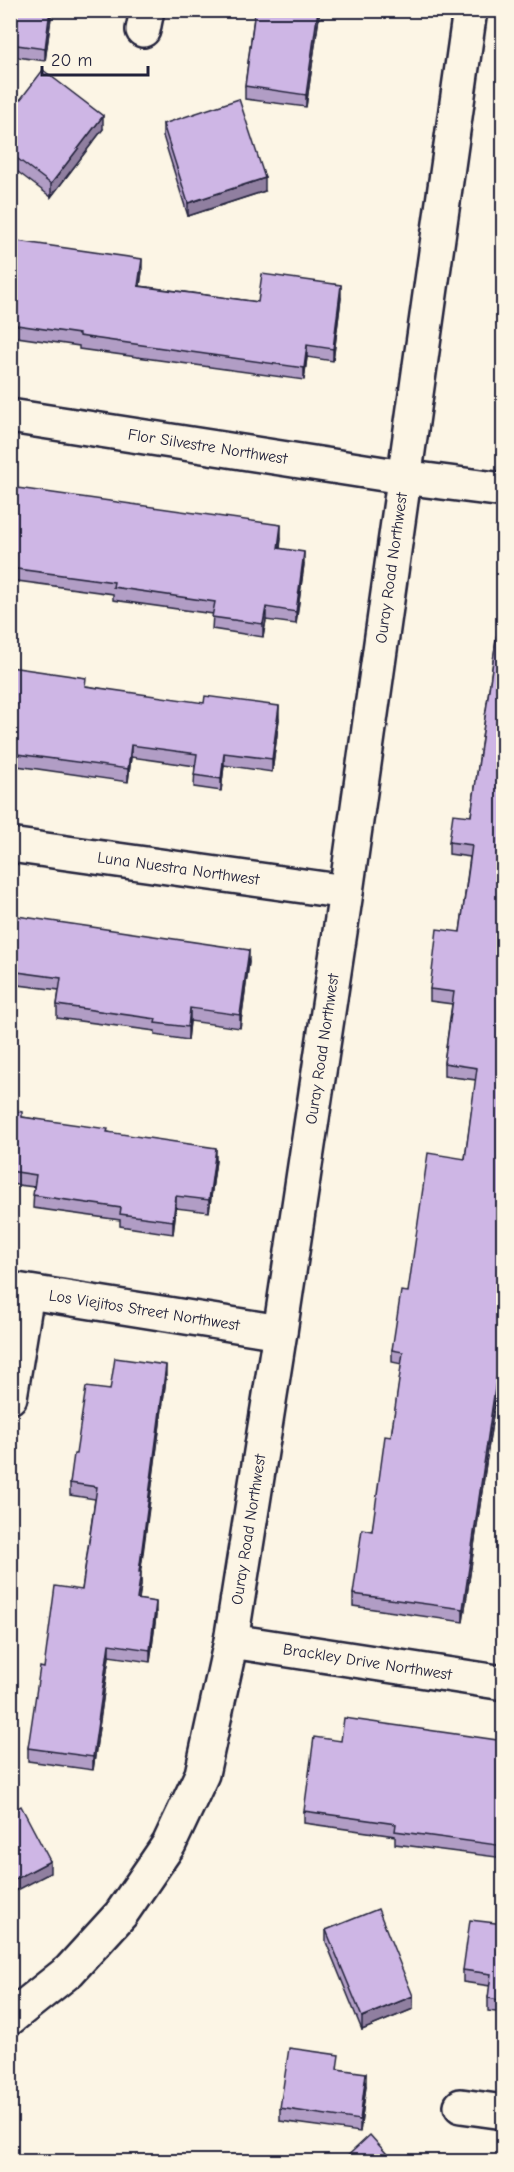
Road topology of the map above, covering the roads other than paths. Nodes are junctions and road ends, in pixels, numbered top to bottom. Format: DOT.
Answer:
graph roads {
  1 [pos="470,10"];
  2 [pos="10,416"];
  3 [pos="403,477"];
  4 [pos="504,490"];
  5 [pos="10,845"];
  6 [pos="346,892"];
  7 [pos="19,1291"];
  8 [pos="280,1332"];
  9 [pos="10,1397"];
  10 [pos="231,1641"];
  11 [pos="504,1683"];
  12 [pos="10,2018"];
  13 [pos="461,2106"];
  14 [pos="504,2112"];
  1 -- 3 [label="main road, Ouray Road Northwest"];
  2 -- 3 [label="main road, Flor Silvestre Northwest"];
  3 -- 4 [label="main road, Flor Silvestre Northwest"];
  3 -- 6 [label="main road, Ouray Road Northwest"];
  5 -- 6 [label="main road, Luna Nuestra Northwest"];
  6 -- 8 [label="main road, Ouray Road Northwest"];
  7 -- 8 [label="main road, Los Viejitos Street Northwest"];
  7 -- 9 [label="main road"];
  8 -- 10 [label="main road, Ouray Road Northwest"];
  10 -- 11 [label="main road, Brackley Drive Northwest"];
  10 -- 12 [label="main road, Ouray Road Northwest"];
  13 -- 14 [label="main road"];
}
